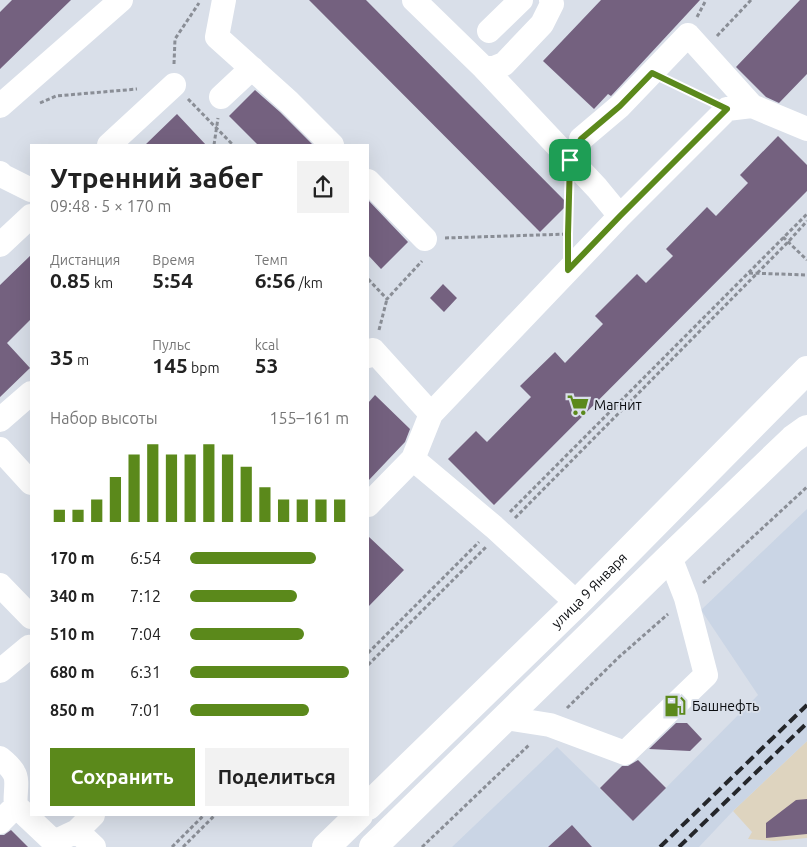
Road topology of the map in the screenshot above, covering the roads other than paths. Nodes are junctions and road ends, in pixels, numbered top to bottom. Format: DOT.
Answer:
graph roads {
  1 [pos="120,0"];
  2 [pos="224,0"];
  3 [pos="414,0"];
  4 [pos="521,0"];
  5 [pos="551,0"];
  6 [pos="490,30"];
  7 [pos="252,68"];
  8 [pos="484,68"];
  9 [pos="174,86"];
  10 [pos="221,97"];
  11 [pos="0,106"];
  12 [pos="752,106"];
  13 [pos="807,129"];
  14 [pos="110,144"];
  15 [pos="331,144"];
  16 [pos="576,149"];
  17 [pos="0,173"];
  18 [pos="369,182"];
  19 [pos="30,190"];
  20 [pos="620,216"];
  21 [pos="30,217"];
  22 [pos="0,244"];
  23 [pos="424,249"];
  24 [pos="370,353"];
  25 [pos="807,370"];
  26 [pos="30,394"];
  27 [pos="431,414"];
  28 [pos="0,420"];
  29 [pos="807,429"];
  30 [pos="0,449"];
  31 [pos="413,459"];
  32 [pos="30,482"];
  33 [pos="369,504"];
  34 [pos="670,557"];
  35 [pos="0,585"];
  36 [pos="577,604"];
  37 [pos="30,616"];
  38 [pos="30,648"];
  39 [pos="0,671"];
  40 [pos="506,718"];
  41 [pos="0,758"];
  42 [pos="369,805"];
  43 [pos="8,814"];
  44 [pos="358,816"];
  45 [pos="88,831"];
  46 [pos="326,847"];
  47 [pos="373,847"];
  1 -- 11 [label="lane"];
  2 -- 7 [label="lane"];
  3 -- 8 [label="lane"];
  4 -- 6 [label="lane"];
  5 -- 8 [label="lane"];
  7 -- 10 [label="lane"];
  7 -- 15 [label="lane"];
  8 -- 16 [label="lane"];
  9 -- 14 [label="lane"];
  12 -- 13 [label="lane"];
  12 -- 16 [label="lane"];
  12 -- 20 [label="lane"];
  16 -- 20 [label="lane"];
  17 -- 19 [label="lane"];
  18 -- 23 [label="lane"];
  20 -- 27 [label="lane"];
  21 -- 22 [label="lane"];
  24 -- 27 [label="lane"];
  25 -- 36 [label="main road, улица 9 Января"];
  26 -- 28 [label="lane"];
  27 -- 31 [label="lane"];
  29 -- 34 [label="main road"];
  30 -- 32 [label="lane"];
  31 -- 33 [label="lane"];
  31 -- 36 [label="lane"];
  34 -- 40 [label="main road"];
  34 -- 40 [label="lane"];
  35 -- 37 [label="lane"];
  36 -- 42 [label="main road, улица 9 Января"];
  38 -- 39 [label="lane"];
  40 -- 47 [label="main road"];
  41 -- 43 [label="lane"];
  43 -- 45 [label="lane"];
  44 -- 46 [label="main road"];
}
